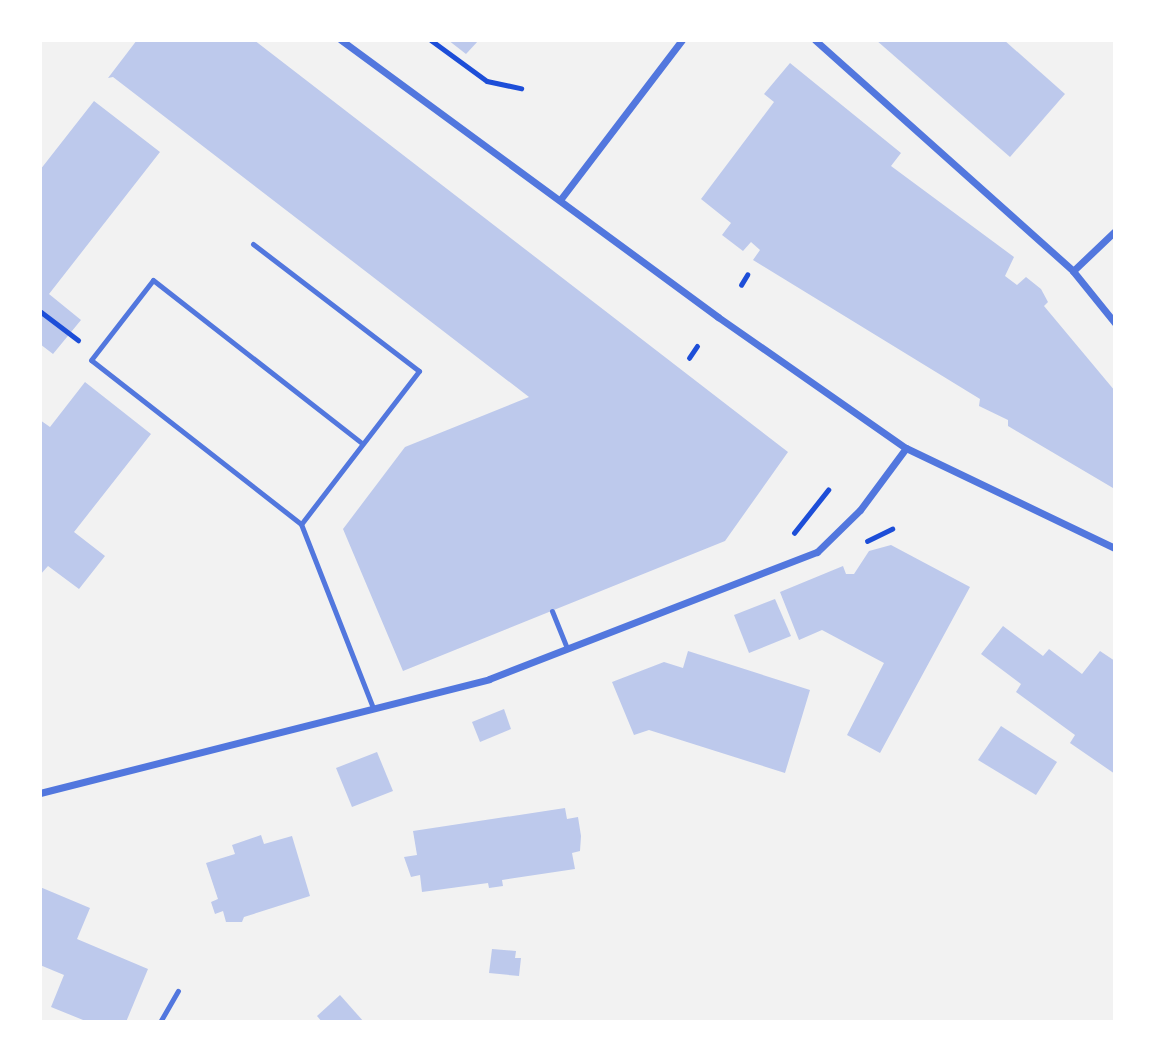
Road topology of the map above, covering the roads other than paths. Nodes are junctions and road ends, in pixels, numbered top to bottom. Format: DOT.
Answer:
graph roads {
  1 [pos="341,40"];
  2 [pos="682,40"];
  3 [pos="815,40"];
  4 [pos="560,200"];
  5 [pos="1115,231"];
  6 [pos="253,244"];
  7 [pos="1073,271"];
  8 [pos="1115,323"];
  9 [pos="362,443"];
  10 [pos="906,448"];
  11 [pos="301,524"];
  12 [pos="1115,548"];
  13 [pos="552,611"];
  14 [pos="567,648"];
  15 [pos="373,708"];
  16 [pos="40,793"];
  17 [pos="178,991"];
  18 [pos="160,1022"];
  1 -- 4 [label="street"];
  2 -- 4 [label="street"];
  3 -- 7 [label="street"];
  4 -- 10 [label="street"];
  5 -- 7 [label="street"];
  6 -- 9 [label="lane"];
  7 -- 8 [label="street"];
  9 -- 11 [label="lane"];
  9 -- 11 [label="lane"];
  10 -- 12 [label="street"];
  10 -- 14 [label="street"];
  11 -- 15 [label="lane"];
  13 -- 14 [label="lane"];
  14 -- 15 [label="street"];
  15 -- 16 [label="street"];
  17 -- 18 [label="lane"];
}
